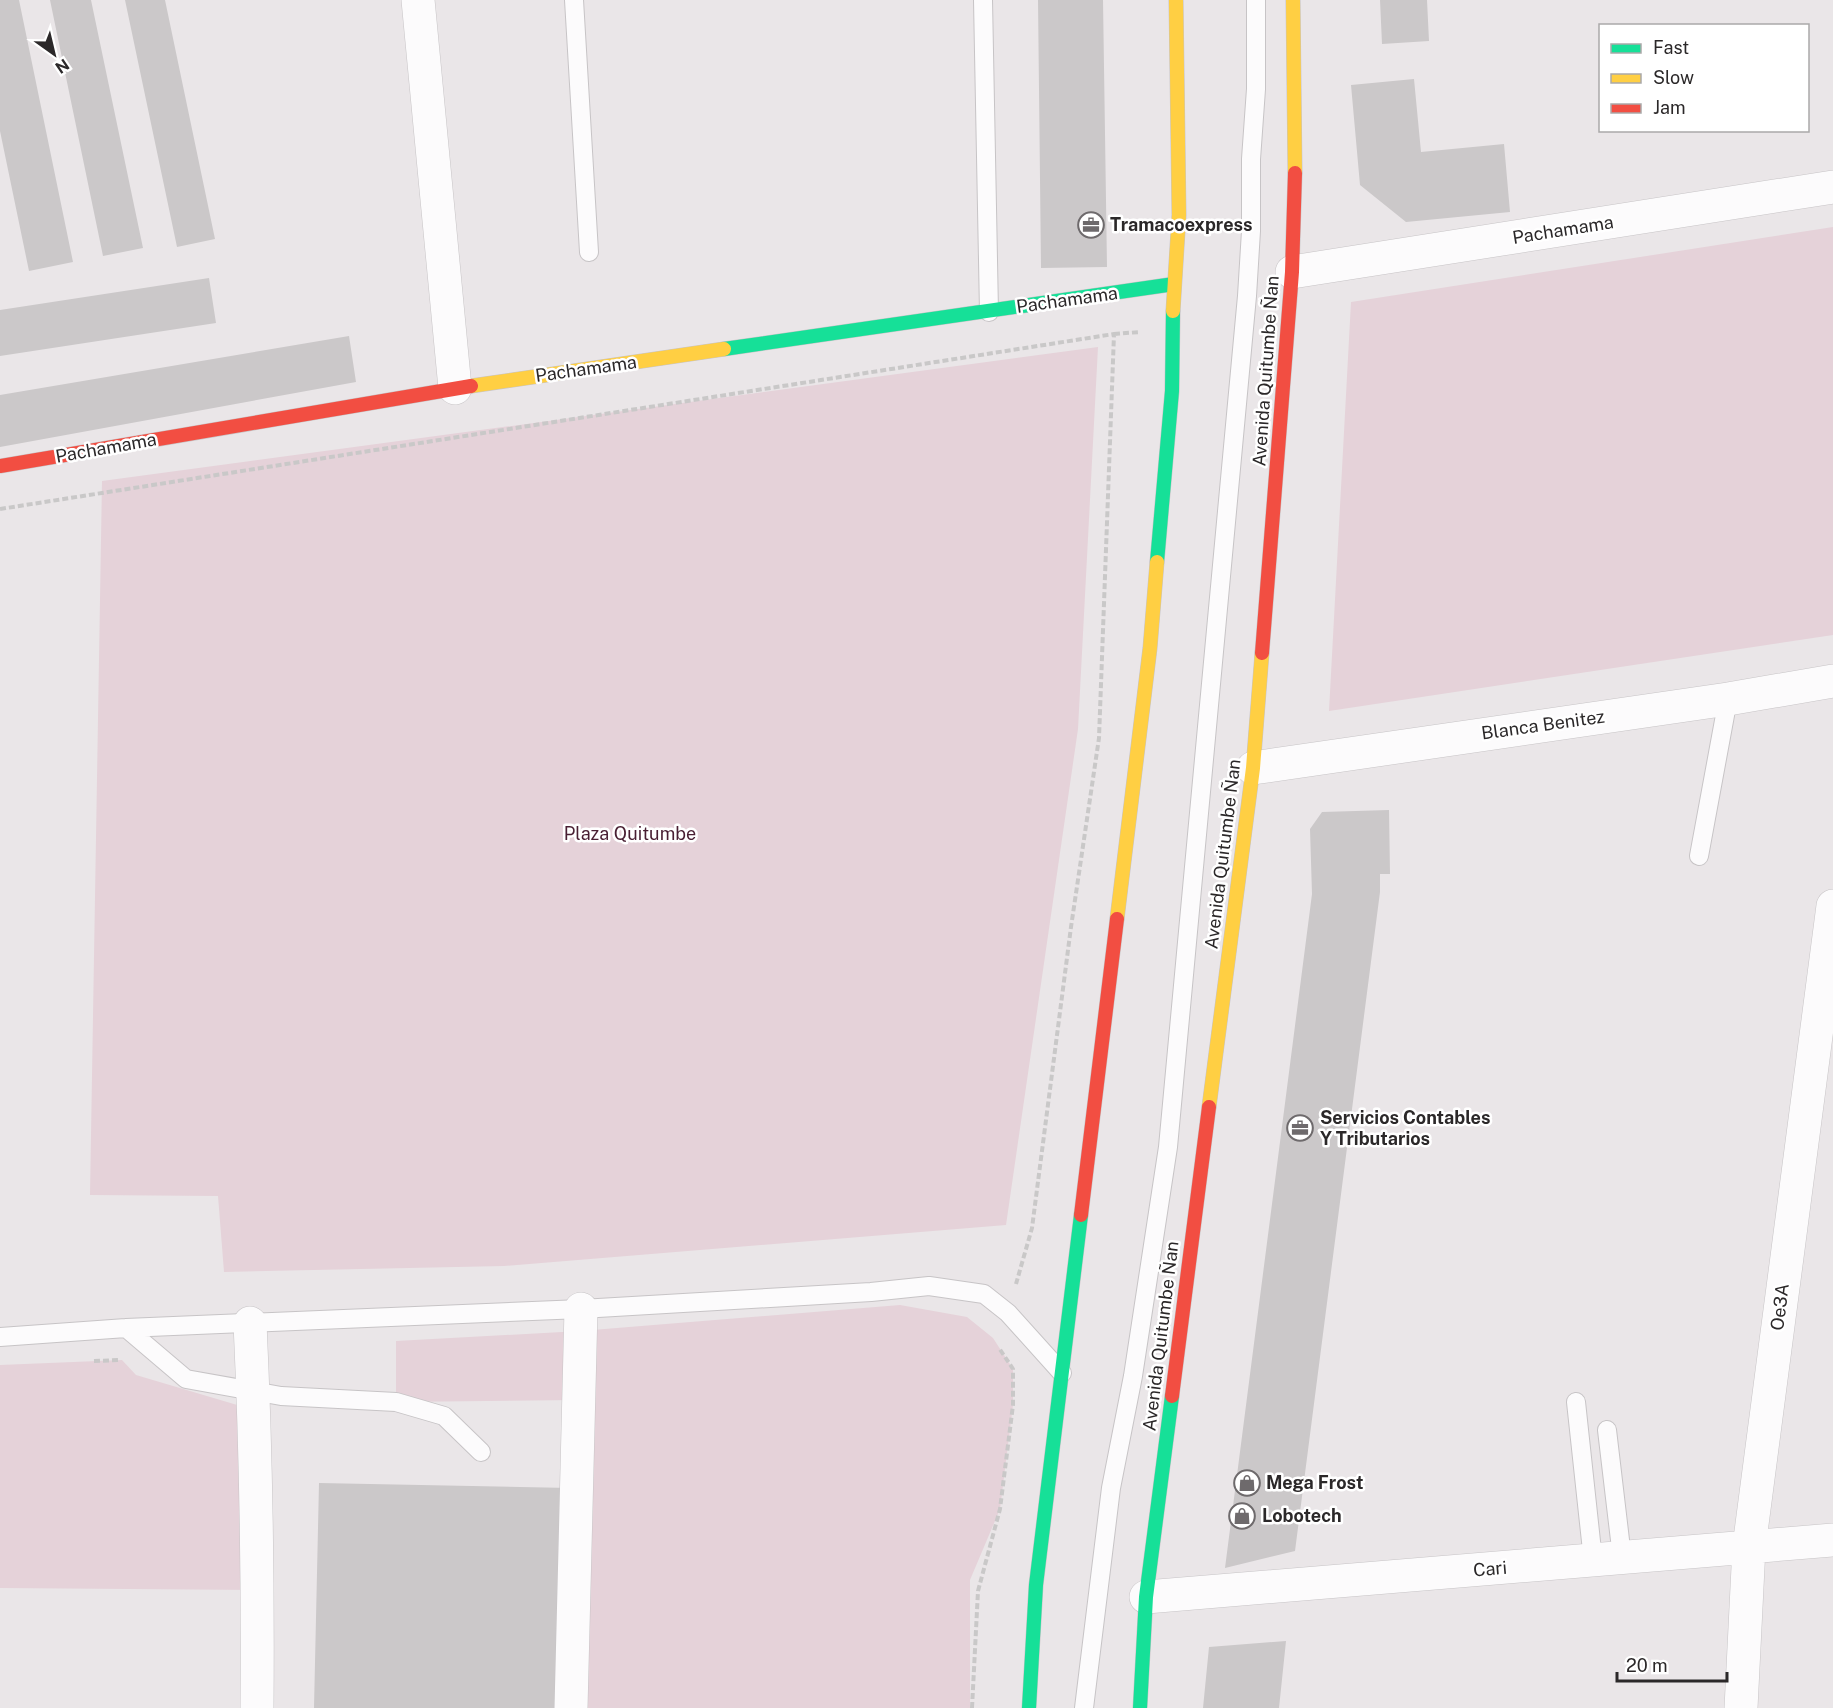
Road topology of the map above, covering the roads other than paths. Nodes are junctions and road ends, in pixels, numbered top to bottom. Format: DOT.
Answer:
graph roads {
  1 [pos="418,0"];
  2 [pos="574,0"];
  3 [pos="983,0"];
  4 [pos="1176,0"];
  5 [pos="1256,0"];
  6 [pos="1293,0"];
  7 [pos="1833,187"];
  8 [pos="589,252"];
  9 [pos="1292,272"];
  10 [pos="1174,284"];
  11 [pos="989,312"];
  12 [pos="455,388"];
  13 [pos="0,466"];
  14 [pos="1833,681"];
  15 [pos="1728,699"];
  16 [pos="1253,768"];
  17 [pos="1699,856"];
  18 [pos="1833,906"];
  19 [pos="581,1309"];
  20 [pos="250,1323"];
  21 [pos="126,1328"];
  22 [pos="0,1337"];
  23 [pos="1062,1373"];
  24 [pos="254,1392"];
  25 [pos="1576,1402"];
  26 [pos="1607,1430"];
  27 [pos="481,1452"];
  28 [pos="1833,1540"];
  29 [pos="1749,1547"];
  30 [pos="1608,1559"];
  31 [pos="1146,1597"];
  32 [pos="257,1708"];
  33 [pos="571,1708"];
  34 [pos="1029,1708"];
  35 [pos="1083,1708"];
  36 [pos="1140,1708"];
  37 [pos="1741,1708"];
  1 -- 12 [label="street"];
  2 -- 8 [label="lane"];
  3 -- 11 [label="lane"];
  4 -- 10 [label="main road"];
  5 -- 35 [label="lane"];
  6 -- 9 [label="main road, Avenida Quitumbe Ñan"];
  7 -- 9 [label="street, Pachamama"];
  9 -- 16 [label="main road, Avenida Quitumbe Ñan"];
  10 -- 11 [label="main road, Pachamama"];
  10 -- 23 [label="main road"];
  11 -- 12 [label="main road, Pachamama"];
  12 -- 13 [label="main road, Pachamama"];
  14 -- 15 [label="street, Blanca Benitez"];
  15 -- 16 [label="street, Blanca Benitez"];
  15 -- 17 [label="lane"];
  16 -- 31 [label="main road, Avenida Quitumbe Ñan"];
  18 -- 29 [label="street, Oe3A"];
  19 -- 20 [label="lane"];
  19 -- 23 [label="lane"];
  19 -- 33 [label="street"];
  20 -- 21 [label="lane"];
  20 -- 24 [label="street"];
  21 -- 22 [label="lane"];
  21 -- 24 [label="lane"];
  23 -- 34 [label="main road"];
  24 -- 27 [label="lane"];
  24 -- 32 [label="street"];
  25 -- 30 [label="lane"];
  26 -- 30 [label="lane"];
  28 -- 29 [label="street, Cari"];
  29 -- 30 [label="street, Cari"];
  29 -- 37 [label="street, Oe3A"];
  30 -- 31 [label="street, Cari"];
  31 -- 36 [label="main road, Avenida Quitumbe Ñan"];
}
